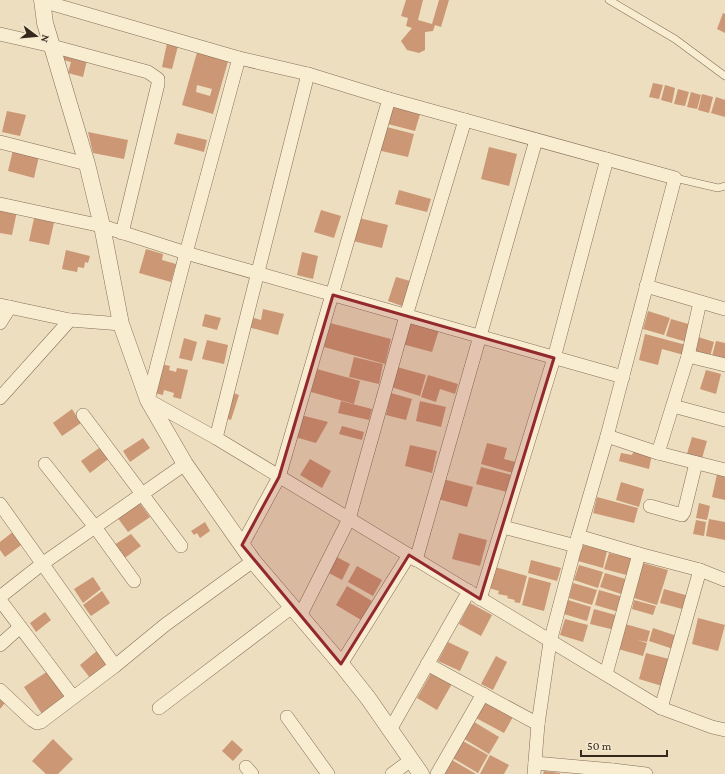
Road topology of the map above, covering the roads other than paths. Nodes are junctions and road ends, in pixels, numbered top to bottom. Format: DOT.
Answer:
graph roads {
  1 [pos="609,0"];
  2 [pos="42,1"];
  3 [pos="0,34"];
  4 [pos="52,46"];
  5 [pos="239,58"];
  6 [pos="308,74"];
  7 [pos="725,76"];
  8 [pos="389,99"];
  9 [pos="465,120"];
  10 [pos="536,140"];
  11 [pos="0,143"];
  12 [pos="606,159"];
  13 [pos="87,164"];
  14 [pos="676,178"];
  15 [pos="725,186"];
  16 [pos="0,204"];
  17 [pos="102,226"];
  18 [pos="122,233"];
  19 [pos="186,254"];
  20 [pos="258,274"];
  21 [pos="646,286"];
  22 [pos="333,295"];
  23 [pos="700,302"];
  24 [pos="5,306"];
  25 [pos="725,309"];
  26 [pos="406,316"];
  27 [pos="70,320"];
  28 [pos="0,322"];
  29 [pos="121,324"];
  30 [pos="480,337"];
  31 [pos="688,356"];
  32 [pos="554,358"];
  33 [pos="725,365"];
  34 [pos="623,377"];
  35 [pos="0,398"];
  36 [pos="148,400"];
  37 [pos="673,406"];
  38 [pos="83,415"];
  39 [pos="725,420"];
  40 [pos="607,436"];
  41 [pos="216,438"];
  42 [pos="658,453"];
  43 [pos="696,463"];
  44 [pos="45,464"];
  45 [pos="185,464"];
  46 [pos="725,470"];
  47 [pos="279,477"];
  48 [pos="141,494"];
  49 [pos="0,504"];
  50 [pos="650,506"];
  51 [pos="349,519"];
  52 [pos="95,527"];
  53 [pos="503,527"];
  54 [pos="577,541"];
  55 [pos="180,546"];
  56 [pos="242,546"];
  57 [pos="639,554"];
  58 [pos="413,558"];
  59 [pos="253,561"];
  60 [pos="42,564"];
  61 [pos="700,570"];
  62 [pos="725,580"];
  63 [pos="134,581"];
  64 [pos="469,592"];
  65 [pos="0,597"];
  66 [pos="480,598"];
  67 [pos="0,600"];
  68 [pos="296,611"];
  69 [pos="20,627"];
  70 [pos="550,642"];
  71 [pos="0,645"];
  72 [pos="341,664"];
  73 [pos="427,664"];
  74 [pos="114,666"];
  75 [pos="606,674"];
  76 [pos="0,690"];
  77 [pos="483,694"];
  78 [pos="73,697"];
  79 [pos="159,708"];
  80 [pos="661,708"];
  81 [pos="288,718"];
  82 [pos="538,724"];
  83 [pos="390,730"];
  84 [pos="725,730"];
  85 [pos="411,760"];
  86 [pos="534,769"];
  87 [pos="613,772"];
  88 [pos="328,774"];
  89 [pos="392,774"];
  90 [pos="421,774"];
  91 [pos="437,774"];
  92 [pos="646,774"];
  1 -- 7 [label="lane"];
  2 -- 4 [label="street"];
  2 -- 5 [label="street"];
  3 -- 4 [label="street"];
  4 -- 13 [label="street"];
  4 -- 18 [label="street"];
  5 -- 6 [label="street"];
  5 -- 19 [label="street"];
  6 -- 8 [label="street"];
  6 -- 20 [label="street"];
  8 -- 9 [label="street"];
  8 -- 22 [label="street"];
  9 -- 10 [label="street"];
  9 -- 26 [label="street"];
  10 -- 12 [label="street"];
  10 -- 30 [label="street"];
  11 -- 13 [label="street"];
  12 -- 14 [label="street"];
  12 -- 32 [label="street"];
  13 -- 17 [label="street"];
  14 -- 15 [label="lane"];
  14 -- 21 [label="street"];
  16 -- 17 [label="street"];
  17 -- 18 [label="street"];
  17 -- 29 [label="street"];
  18 -- 19 [label="street"];
  19 -- 20 [label="street"];
  19 -- 36 [label="street"];
  20 -- 22 [label="street"];
  20 -- 41 [label="street"];
  21 -- 23 [label="street"];
  21 -- 34 [label="street"];
  22 -- 26 [label="street"];
  22 -- 47 [label="street"];
  23 -- 25 [label="street"];
  23 -- 31 [label="street"];
  24 -- 27 [label="street"];
  24 -- 28 [label="street"];
  26 -- 30 [label="street"];
  26 -- 51 [label="street"];
  27 -- 29 [label="street"];
  27 -- 35 [label="street"];
  29 -- 36 [label="street"];
  30 -- 32 [label="street"];
  30 -- 58 [label="street"];
  31 -- 33 [label="street"];
  31 -- 37 [label="street"];
  32 -- 34 [label="street"];
  32 -- 53 [label="street"];
  34 -- 40 [label="street"];
  36 -- 41 [label="street"];
  36 -- 45 [label="street"];
  37 -- 39 [label="street"];
  37 -- 42 [label="street"];
  38 -- 48 [label="street"];
  40 -- 42 [label="street"];
  40 -- 54 [label="street"];
  41 -- 47 [label="street"];
  42 -- 43 [label="street"];
  43 -- 46 [label="street"];
  43 -- 50 [label="street"];
  44 -- 52 [label="street"];
  45 -- 48 [label="street"];
  45 -- 56 [label="street"];
  47 -- 51 [label="street"];
  47 -- 56 [label="street"];
  48 -- 52 [label="street"];
  48 -- 55 [label="street"];
  49 -- 60 [label="street"];
  51 -- 58 [label="street"];
  51 -- 68 [label="street"];
  52 -- 60 [label="street"];
  52 -- 63 [label="street"];
  53 -- 54 [label="street"];
  53 -- 66 [label="street"];
  54 -- 57 [label="street"];
  54 -- 70 [label="street"];
  56 -- 59 [label="street"];
  57 -- 61 [label="street"];
  57 -- 75 [label="street"];
  58 -- 64 [label="street"];
  58 -- 72 [label="street"];
  59 -- 68 [label="street"];
  59 -- 74 [label="street"];
  60 -- 65 [label="street"];
  60 -- 74 [label="street"];
  61 -- 62 [label="street"];
  61 -- 80 [label="street"];
  64 -- 66 [label="street"];
  64 -- 73 [label="street"];
  66 -- 70 [label="street"];
  67 -- 69 [label="street"];
  68 -- 72 [label="street"];
  68 -- 79 [label="street"];
  69 -- 71 [label="street"];
  69 -- 78 [label="street"];
  70 -- 75 [label="street"];
  70 -- 82 [label="street"];
  72 -- 83 [label="street"];
  73 -- 77 [label="street"];
  73 -- 83 [label="street"];
  74 -- 78 [label="street"];
  75 -- 80 [label="street"];
  76 -- 78 [label="street"];
  77 -- 82 [label="street"];
  77 -- 91 [label="street"];
  80 -- 84 [label="street"];
  81 -- 88 [label="street"];
  82 -- 86 [label="street"];
  83 -- 85 [label="street"];
  85 -- 89 [label="street"];
  85 -- 90 [label="street"];
  86 -- 87 [label="street"];
  87 -- 92 [label="street"];
}
